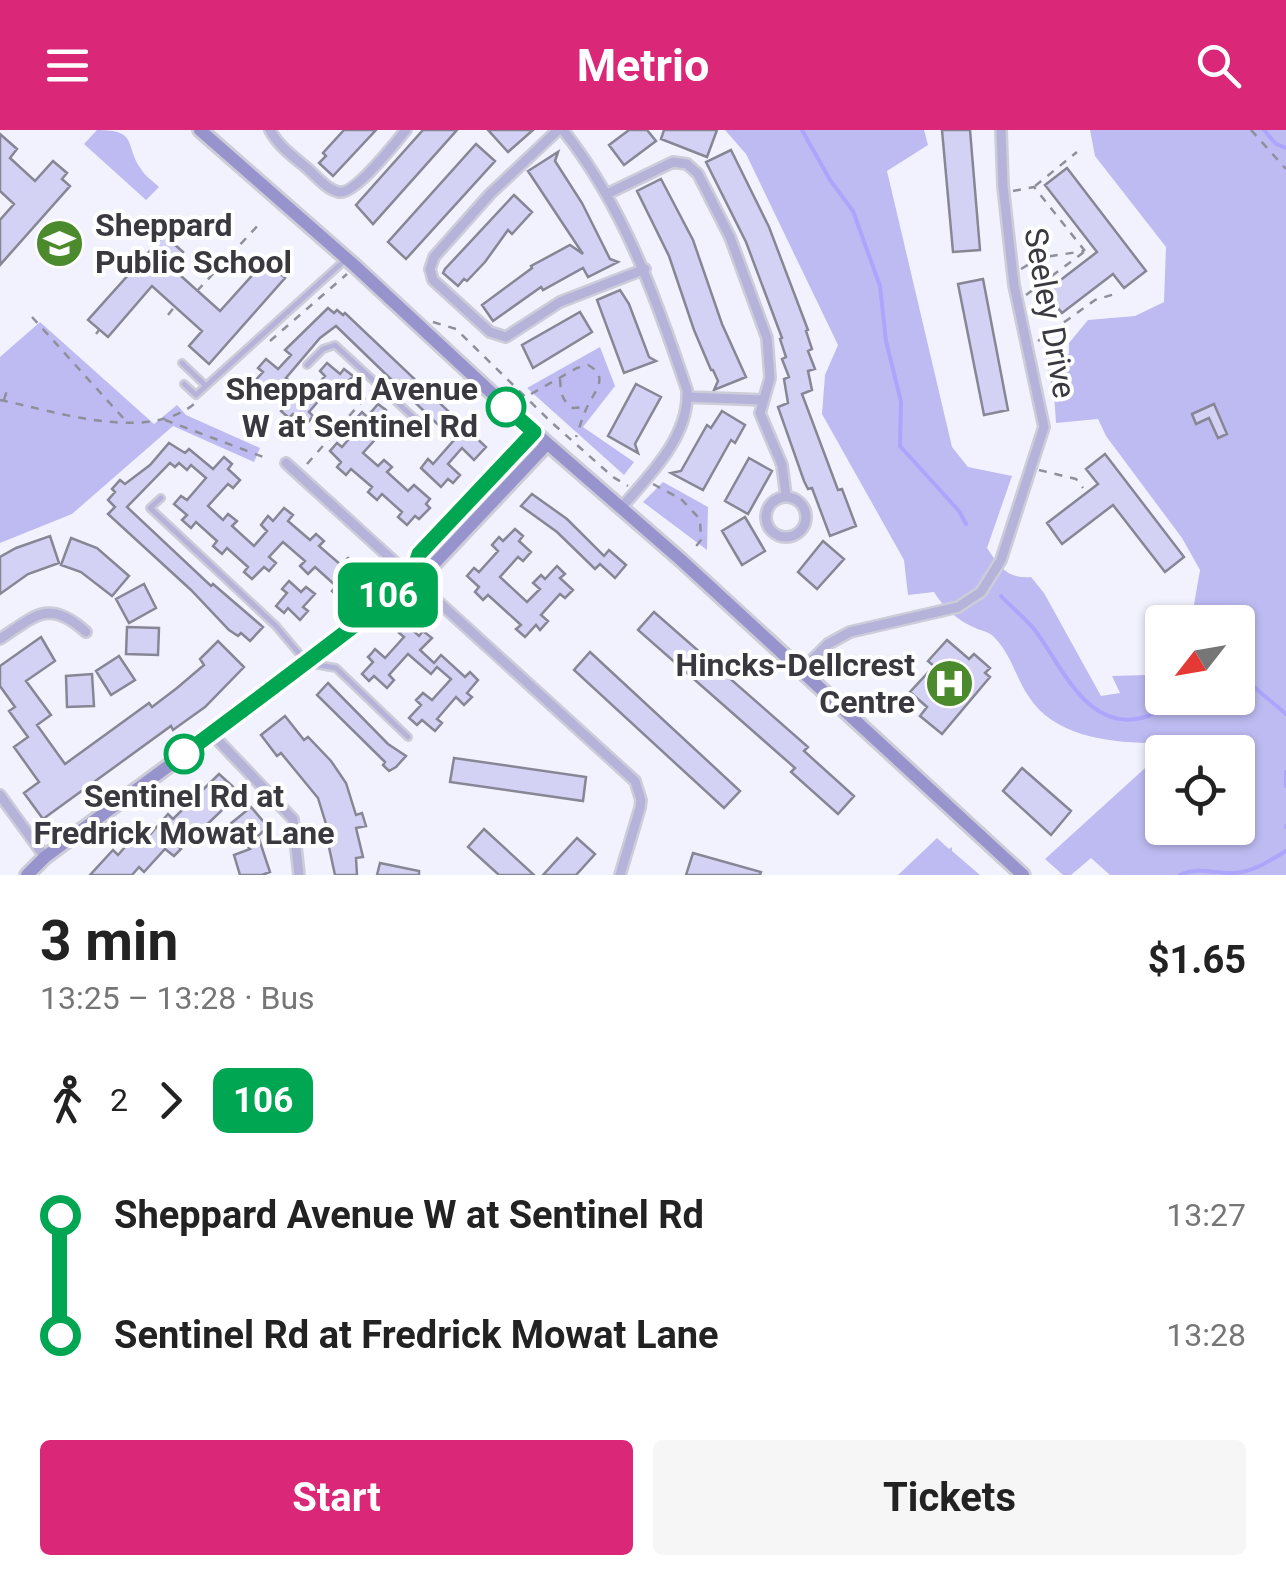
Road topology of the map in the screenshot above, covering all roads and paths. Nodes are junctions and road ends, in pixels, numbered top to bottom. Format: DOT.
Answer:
graph roads {
  1 [pos="200,130"];
  2 [pos="270,130"];
  3 [pos="406,130"];
  4 [pos="560,130"];
  5 [pos="1000,130"];
  6 [pos="1251,130"];
  7 [pos="1077,152"];
  8 [pos="1286,169"];
  9 [pos="1034,187"];
  10 [pos="1004,192"];
  11 [pos="606,194"];
  12 [pos="262,220"];
  13 [pos="1085,251"];
  14 [pos="346,258"];
  15 [pos="645,269"];
  16 [pos="1013,274"];
  17 [pos="198,291"];
  18 [pos="1118,294"];
  19 [pos="1017,301"];
  20 [pos="175,306"];
  21 [pos="168,315"];
  22 [pos="408,315"];
  23 [pos="32,316"];
  24 [pos="1028,348"];
  25 [pos="182,364"];
  26 [pos="308,366"];
  27 [pos="560,376"];
  28 [pos="184,384"];
  29 [pos="206,386"];
  30 [pos="8,387"];
  31 [pos="368,394"];
  32 [pos="531,394"];
  33 [pos="687,398"];
  34 [pos="4,400"];
  35 [pos="763,400"];
  36 [pos="587,406"];
  37 [pos="163,420"];
  38 [pos="126,422"];
  39 [pos="425,428"];
  40 [pos="534,432"];
  41 [pos="576,437"];
  42 [pos="547,444"];
  43 [pos="266,458"];
  44 [pos="286,463"];
  45 [pos="307,464"];
  46 [pos="1033,468"];
  47 [pos="646,480"];
  48 [pos="1083,488"];
  49 [pos="636,492"];
  50 [pos="786,496"];
  51 [pos="161,498"];
  52 [pos="621,508"];
  53 [pos="694,550"];
  54 [pos="412,575"];
  55 [pos="86,632"];
  56 [pos="0,639"];
  57 [pos="307,663"];
  58 [pos="802,670"];
  59 [pos="211,733"];
  60 [pos="408,737"];
  61 [pos="0,796"];
  62 [pos="46,857"];
  63 [pos="27,875"];
  64 [pos="299,875"];
  65 [pos="620,875"];
  66 [pos="1023,875"];
  1 -- 14 [label="main road"];
  2 -- 3 [label="street"];
  4 -- 11 [label="street"];
  4 -- 15 [label="street"];
  5 -- 10 [label="street, Seeley Drive"];
  6 -- 8 [label="path"];
  7 -- 9 [label="path"];
  9 -- 10 [label="path"];
  9 -- 13 [label="path"];
  10 -- 16 [label="street, Seeley Drive"];
  11 -- 15 [label="street"];
  11 -- 35 [label="street"];
  12 -- 17 [label="path"];
  13 -- 16 [label="path"];
  13 -- 19 [label="path"];
  14 -- 22 [label="main road"];
  14 -- 29 [label="lane"];
  15 -- 33 [label="street"];
  16 -- 19 [label="street, Seeley Drive"];
  18 -- 24 [label="path"];
  19 -- 24 [label="street, Seeley Drive"];
  20 -- 21 [label="path"];
  22 -- 40 [label="main road"];
  22 -- 49 [label="path"];
  23 -- 38 [label="path"];
  24 -- 46 [label="street, Seeley Drive"];
  25 -- 29 [label="lane"];
  26 -- 39 [label="lane"];
  27 -- 32 [label="path"];
  27 -- 36 [label="path"];
  27 -- 36 [label="path"];
  28 -- 29 [label="lane"];
  30 -- 34 [label="path"];
  31 -- 45 [label="path"];
  33 -- 35 [label="street"];
  33 -- 47 [label="street"];
  35 -- 50 [label="street"];
  36 -- 41 [label="path"];
  37 -- 43 [label="path"];
  40 -- 42 [label="main road"];
  40 -- 54 [label="main road"];
  42 -- 52 [label="main road"];
  42 -- 54 [label="main road"];
  44 -- 54 [label="street"];
  46 -- 48 [label="path"];
  46 -- 58 [label="street, Seeley Drive"];
  47 -- 49 [label="street"];
  47 -- 53 [label="path"];
  49 -- 52 [label="street"];
  50 -- 50 [label="street"];
  51 -- 57 [label="lane"];
  52 -- 58 [label="main road"];
  54 -- 57 [label="main road"];
  54 -- 65 [label="street"];
  55 -- 56 [label="street"];
  57 -- 59 [label="main road"];
  57 -- 60 [label="lane"];
  58 -- 66 [label="main road"];
  59 -- 62 [label="main road"];
  59 -- 64 [label="street"];
  61 -- 62 [label="street"];
  62 -- 63 [label="main road"];
}
